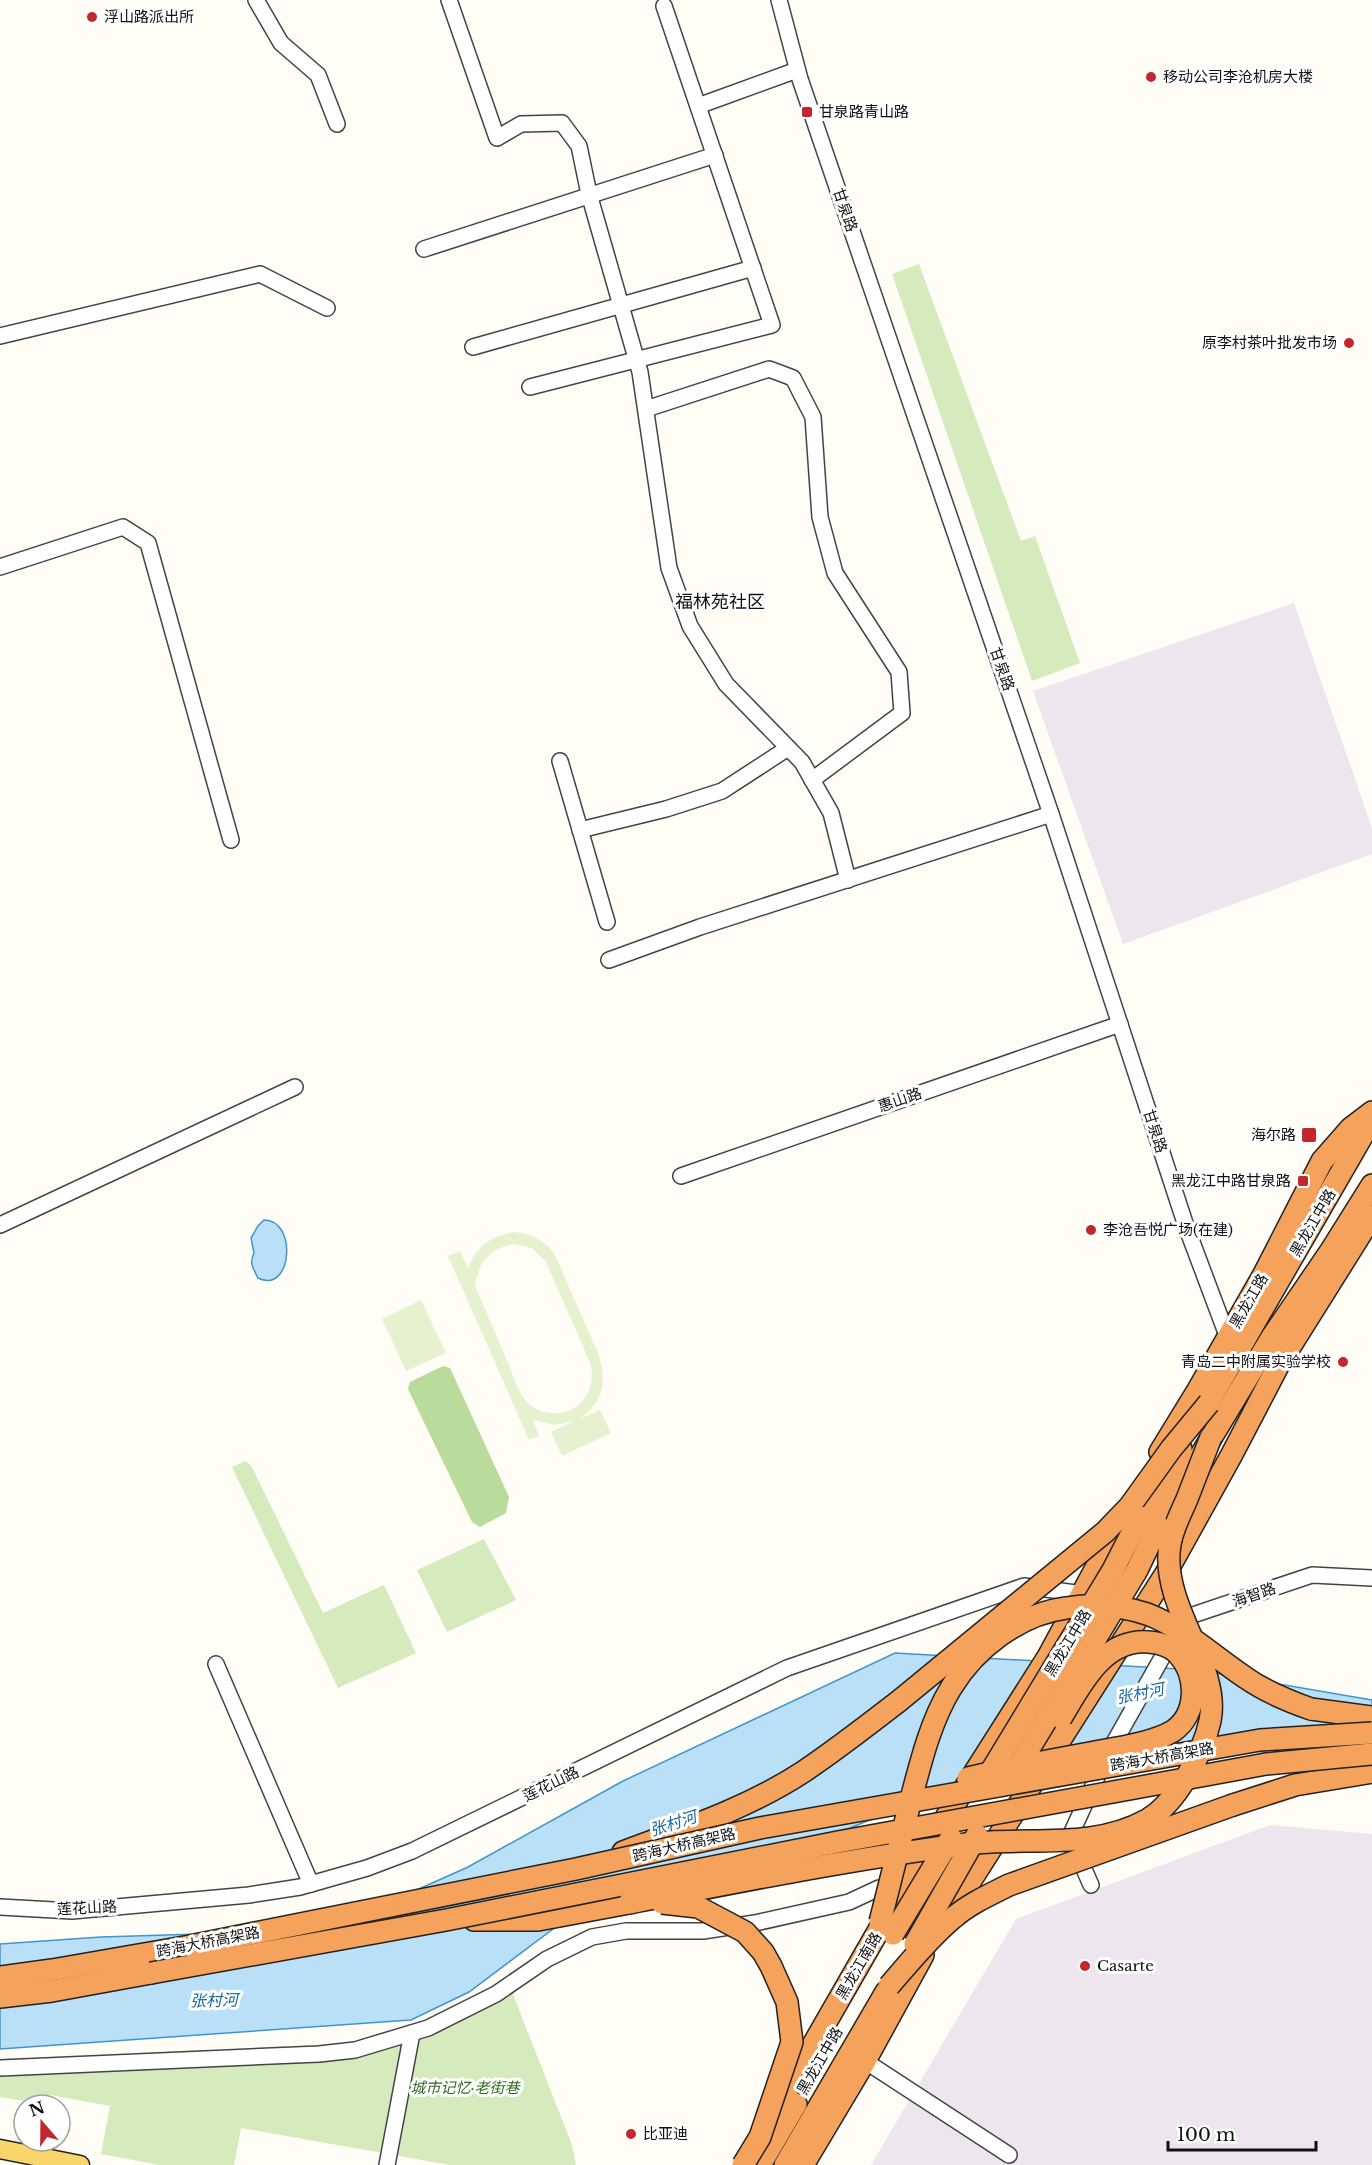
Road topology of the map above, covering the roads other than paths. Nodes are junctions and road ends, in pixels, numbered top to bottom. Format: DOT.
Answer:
graph roads {
  1 [pos="256,0"];
  2 [pos="449,0"];
  3 [pos="778,0"];
  4 [pos="664,6"];
  5 [pos="797,70"];
  6 [pos="698,106"];
  7 [pos="337,124"];
  8 [pos="715,155"];
  9 [pos="589,194"];
  10 [pos="424,249"];
  11 [pos="753,268"];
  12 [pos="621,305"];
  13 [pos="327,308"];
  14 [pos="0,336"];
  15 [pos="473,347"];
  16 [pos="637,360"];
  17 [pos="530,387"];
  18 [pos="646,409"];
  19 [pos="0,567"];
  20 [pos="788,748"];
  21 [pos="560,761"];
  22 [pos="812,780"];
  23 [pos="1051,814"];
  24 [pos="580,830"];
  25 [pos="231,840"];
  26 [pos="848,880"];
  27 [pos="607,922"];
  28 [pos="609,960"];
  29 [pos="1120,1024"];
  30 [pos="295,1087"];
  31 [pos="1372,1112"];
  32 [pos="1372,1119"];
  33 [pos="681,1176"];
  34 [pos="1372,1185"];
  35 [pos="1372,1216"];
  36 [pos="0,1225"];
  37 [pos="1228,1338"];
  38 [pos="1209,1402"];
  39 [pos="1211,1437"];
  40 [pos="1372,1578"];
  41 [pos="1083,1594"];
  42 [pos="1186,1617"];
  43 [pos="1137,1620"];
  44 [pos="216,1664"];
  45 [pos="1372,1717"];
  46 [pos="1372,1733"];
  47 [pos="1372,1754"];
  48 [pos="1372,1772"];
  49 [pos="982,1826"];
  50 [pos="760,1828"];
  51 [pos="919,1860"];
  52 [pos="576,1869"];
  53 [pos="908,1882"];
  54 [pos="310,1884"];
  55 [pos="1090,1884"];
  56 [pos="629,1903"];
  57 [pos="0,1907"];
  58 [pos="446,1920"];
  59 [pos="0,1977"];
  60 [pos="889,1986"];
  61 [pos="0,1997"];
  62 [pos="412,2033"];
  63 [pos="865,2061"];
  64 [pos="0,2068"];
  65 [pos="760,2137"];
  66 [pos="0,2149"];
  67 [pos="1009,2155"];
  68 [pos="0,2160"];
  69 [pos="26,2165"];
  70 [pos="80,2165"];
  71 [pos="387,2165"];
  72 [pos="743,2165"];
  73 [pos="760,2165"];
  74 [pos="785,2165"];
  75 [pos="803,2165"];
  1 -- 7 [label="street"];
  2 -- 9 [label="street"];
  3 -- 5 [label="street, 甘泉路"];
  4 -- 6 [label="street"];
  5 -- 6 [label="street"];
  5 -- 23 [label="street, 甘泉路"];
  6 -- 8 [label="street"];
  8 -- 9 [label="street"];
  8 -- 11 [label="street"];
  9 -- 10 [label="street"];
  9 -- 12 [label="street"];
  11 -- 12 [label="street"];
  11 -- 16 [label="street"];
  12 -- 15 [label="street"];
  12 -- 16 [label="street"];
  13 -- 14 [label="street"];
  16 -- 17 [label="street"];
  16 -- 18 [label="street"];
  18 -- 20 [label="street"];
  18 -- 22 [label="street"];
  19 -- 25 [label="street"];
  20 -- 22 [label="street"];
  20 -- 24 [label="street"];
  21 -- 24 [label="street"];
  22 -- 26 [label="street"];
  23 -- 26 [label="street"];
  23 -- 29 [label="street, 甘泉路"];
  24 -- 27 [label="street"];
  26 -- 28 [label="street"];
  29 -- 33 [label="street, 惠山路"];
  29 -- 37 [label="street, 甘泉路"];
  30 -- 36 [label="street"];
  31 -- 37 [label="highway, 黑龙江路"];
  32 -- 38 [label="highway, 黑龙江中路"];
  34 -- 39 [label="highway, 黑龙江中路"];
  35 -- 43 [label="highway"];
  37 -- 41 [label="highway, 黑龙江路"];
  38 -- 52 [label="highway, bridge"];
  38 -- 73 [label="highway, 黑龙江中路, bridge"];
  39 -- 49 [label="highway, 黑龙江中路, bridge"];
  39 -- 56 [label="highway, bridge"];
  40 -- 42 [label="street, 海智路"];
  41 -- 43 [label="street, 莲花山路"];
  41 -- 51 [label="highway, 黑龙江中路, bridge"];
  41 -- 54 [label="street, 莲花山路"];
  42 -- 43 [label="street, 海智路"];
  42 -- 55 [label="street, bridge"];
  43 -- 63 [label="highway, bridge"];
  44 -- 54 [label="street"];
  45 -- 65 [label="highway, bridge"];
  46 -- 50 [label="highway, 跨海大桥高架路, bridge"];
  47 -- 58 [label="highway, 跨海大桥高架路, bridge"];
  48 -- 60 [label="highway, bridge"];
  49 -- 50 [label="highway, bridge"];
  49 -- 60 [label="highway, 黑龙江中路, bridge"];
  50 -- 52 [label="highway, 跨海大桥高架路, bridge"];
  51 -- 53 [label="highway, 黑龙江南路"];
  52 -- 59 [label="highway, 跨海大桥高架路, bridge"];
  53 -- 62 [label="street"];
  53 -- 72 [label="highway, 黑龙江南路"];
  54 -- 57 [label="street, 莲花山路"];
  56 -- 58 [label="highway, bridge"];
  56 -- 65 [label="highway, bridge"];
  58 -- 61 [label="highway, 跨海大桥高架路, bridge"];
  60 -- 74 [label="highway, 黑龙江中路"];
  62 -- 64 [label="street"];
  62 -- 71 [label="street"];
  63 -- 67 [label="street"];
  63 -- 75 [label="highway"];
  65 -- 72 [label="highway, bridge"];
  66 -- 70 [label="main road"];
  68 -- 69 [label="main road"];
}
